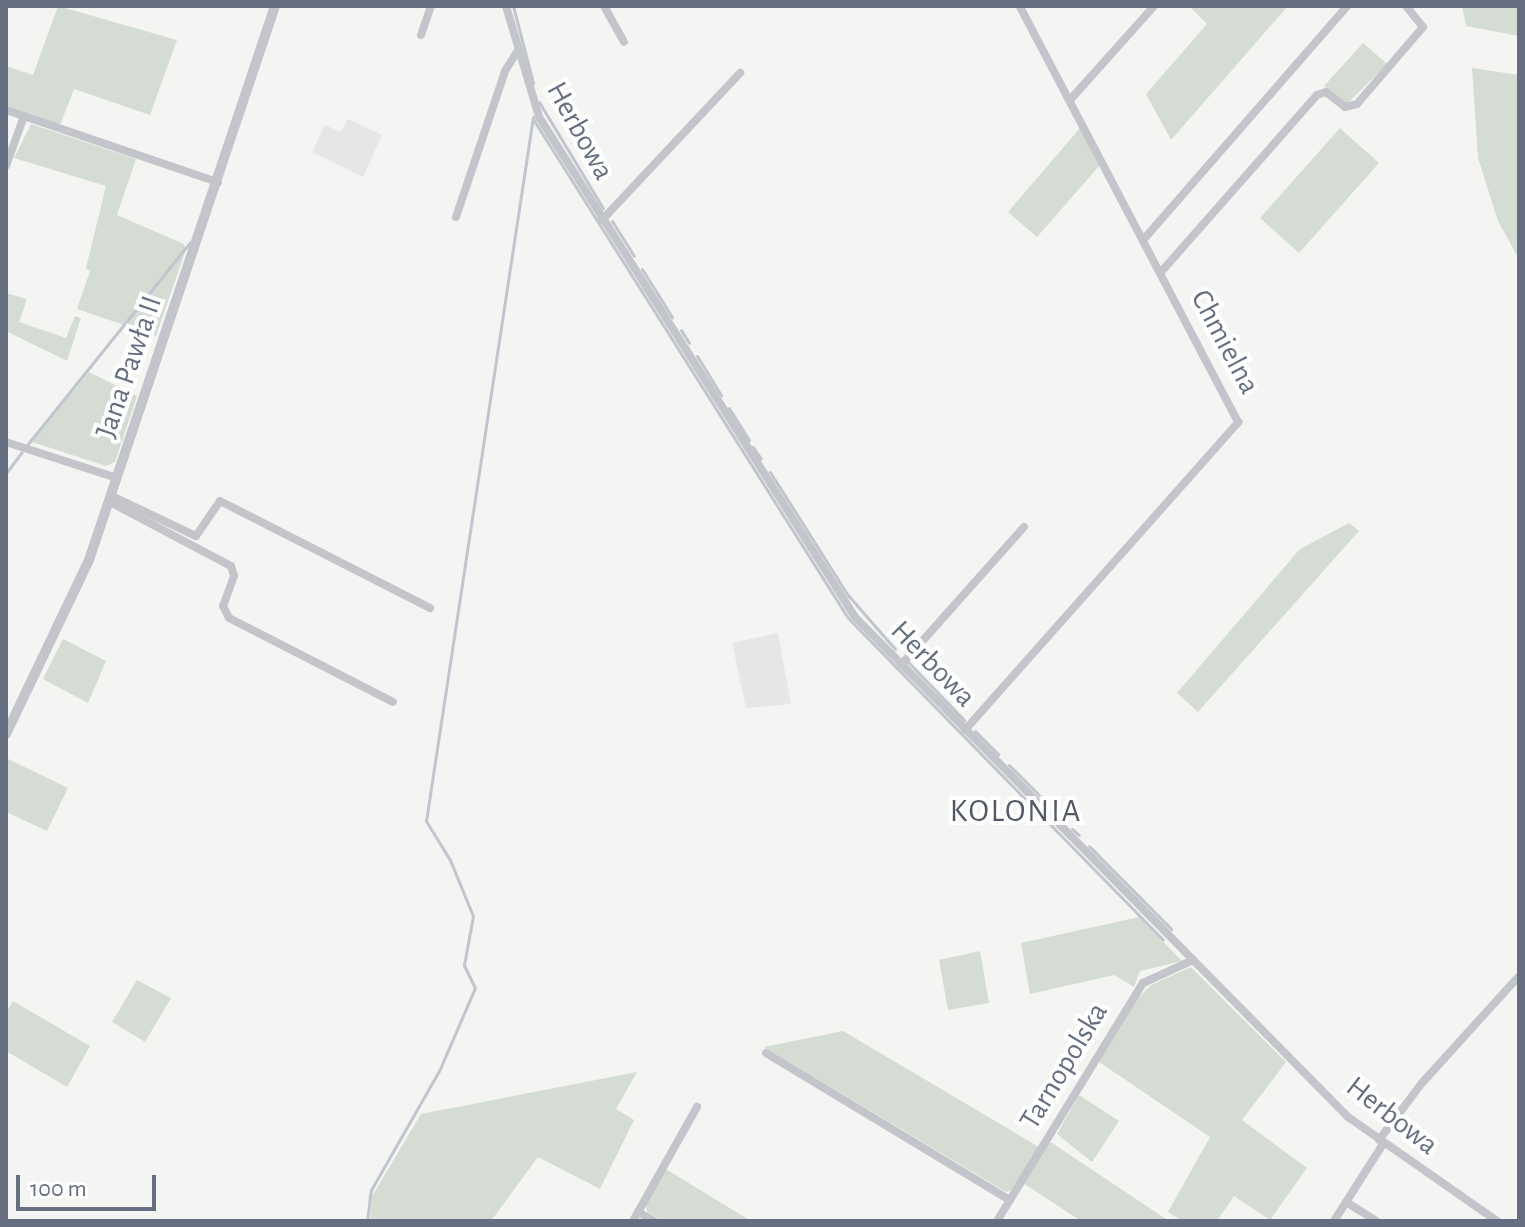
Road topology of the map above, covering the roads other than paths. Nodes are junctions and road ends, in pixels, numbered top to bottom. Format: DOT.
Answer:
graph roads {
  1 [pos="275,6"];
  2 [pos="431,6"];
  3 [pos="506,6"];
  4 [pos="604,6"];
  5 [pos="1020,6"];
  6 [pos="1154,6"];
  7 [pos="1347,6"];
  8 [pos="1406,6"];
  9 [pos="421,35"];
  10 [pos="624,42"];
  11 [pos="518,50"];
  12 [pos="740,73"];
  13 [pos="1070,100"];
  14 [pos="6,110"];
  15 [pos="24,116"];
  16 [pos="6,166"];
  17 [pos="218,182"];
  18 [pos="456,217"];
  19 [pos="602,220"];
  20 [pos="1144,239"];
  21 [pos="1161,272"];
  22 [pos="6,442"];
  23 [pos="117,478"];
  24 [pos="111,499"];
  25 [pos="1024,527"];
  26 [pos="430,608"];
  27 [pos="901,665"];
  28 [pos="393,702"];
  29 [pos="965,730"];
  30 [pos="6,734"];
  31 [pos="1193,960"];
  32 [pos="1519,976"];
  33 [pos="766,1053"];
  34 [pos="697,1107"];
  35 [pos="1381,1142"];
  36 [pos="1010,1200"];
  37 [pos="1346,1202"];
  38 [pos="638,1212"];
  39 [pos="633,1221"];
  40 [pos="654,1221"];
  41 [pos="997,1221"];
  42 [pos="1334,1221"];
  43 [pos="1376,1221"];
  44 [pos="1497,1221"];
  1 -- 17 [label="street, Jana Pawła II"];
  2 -- 9 [label="street"];
  3 -- 11 [label="street, Herbowa"];
  4 -- 10 [label="street"];
  5 -- 13 [label="street, Chmielna"];
  6 -- 13 [label="street"];
  7 -- 20 [label="street"];
  8 -- 21 [label="street"];
  11 -- 18 [label="street"];
  11 -- 19 [label="street, Herbowa"];
  12 -- 19 [label="street"];
  13 -- 20 [label="street, Chmielna"];
  14 -- 15 [label="street"];
  15 -- 16 [label="street"];
  15 -- 17 [label="street"];
  17 -- 23 [label="street, Jana Pawła II"];
  19 -- 27 [label="street, Herbowa"];
  20 -- 21 [label="street, Chmielna"];
  21 -- 29 [label="street, Chmielna"];
  22 -- 23 [label="street"];
  23 -- 24 [label="street, Jana Pawła II"];
  24 -- 26 [label="street"];
  24 -- 28 [label="street"];
  24 -- 30 [label="street, Jana Pawła II"];
  25 -- 27 [label="street"];
  27 -- 29 [label="street, Herbowa"];
  29 -- 31 [label="street, Herbowa"];
  31 -- 35 [label="street, Herbowa"];
  31 -- 36 [label="street, Tarnopolska"];
  32 -- 35 [label="street"];
  33 -- 36 [label="street"];
  34 -- 38 [label="street"];
  35 -- 37 [label="street"];
  35 -- 44 [label="street, Herbowa"];
  36 -- 41 [label="street, Tarnopolska"];
  37 -- 42 [label="street"];
  37 -- 43 [label="street"];
  38 -- 39 [label="street"];
  38 -- 40 [label="street"];
}
